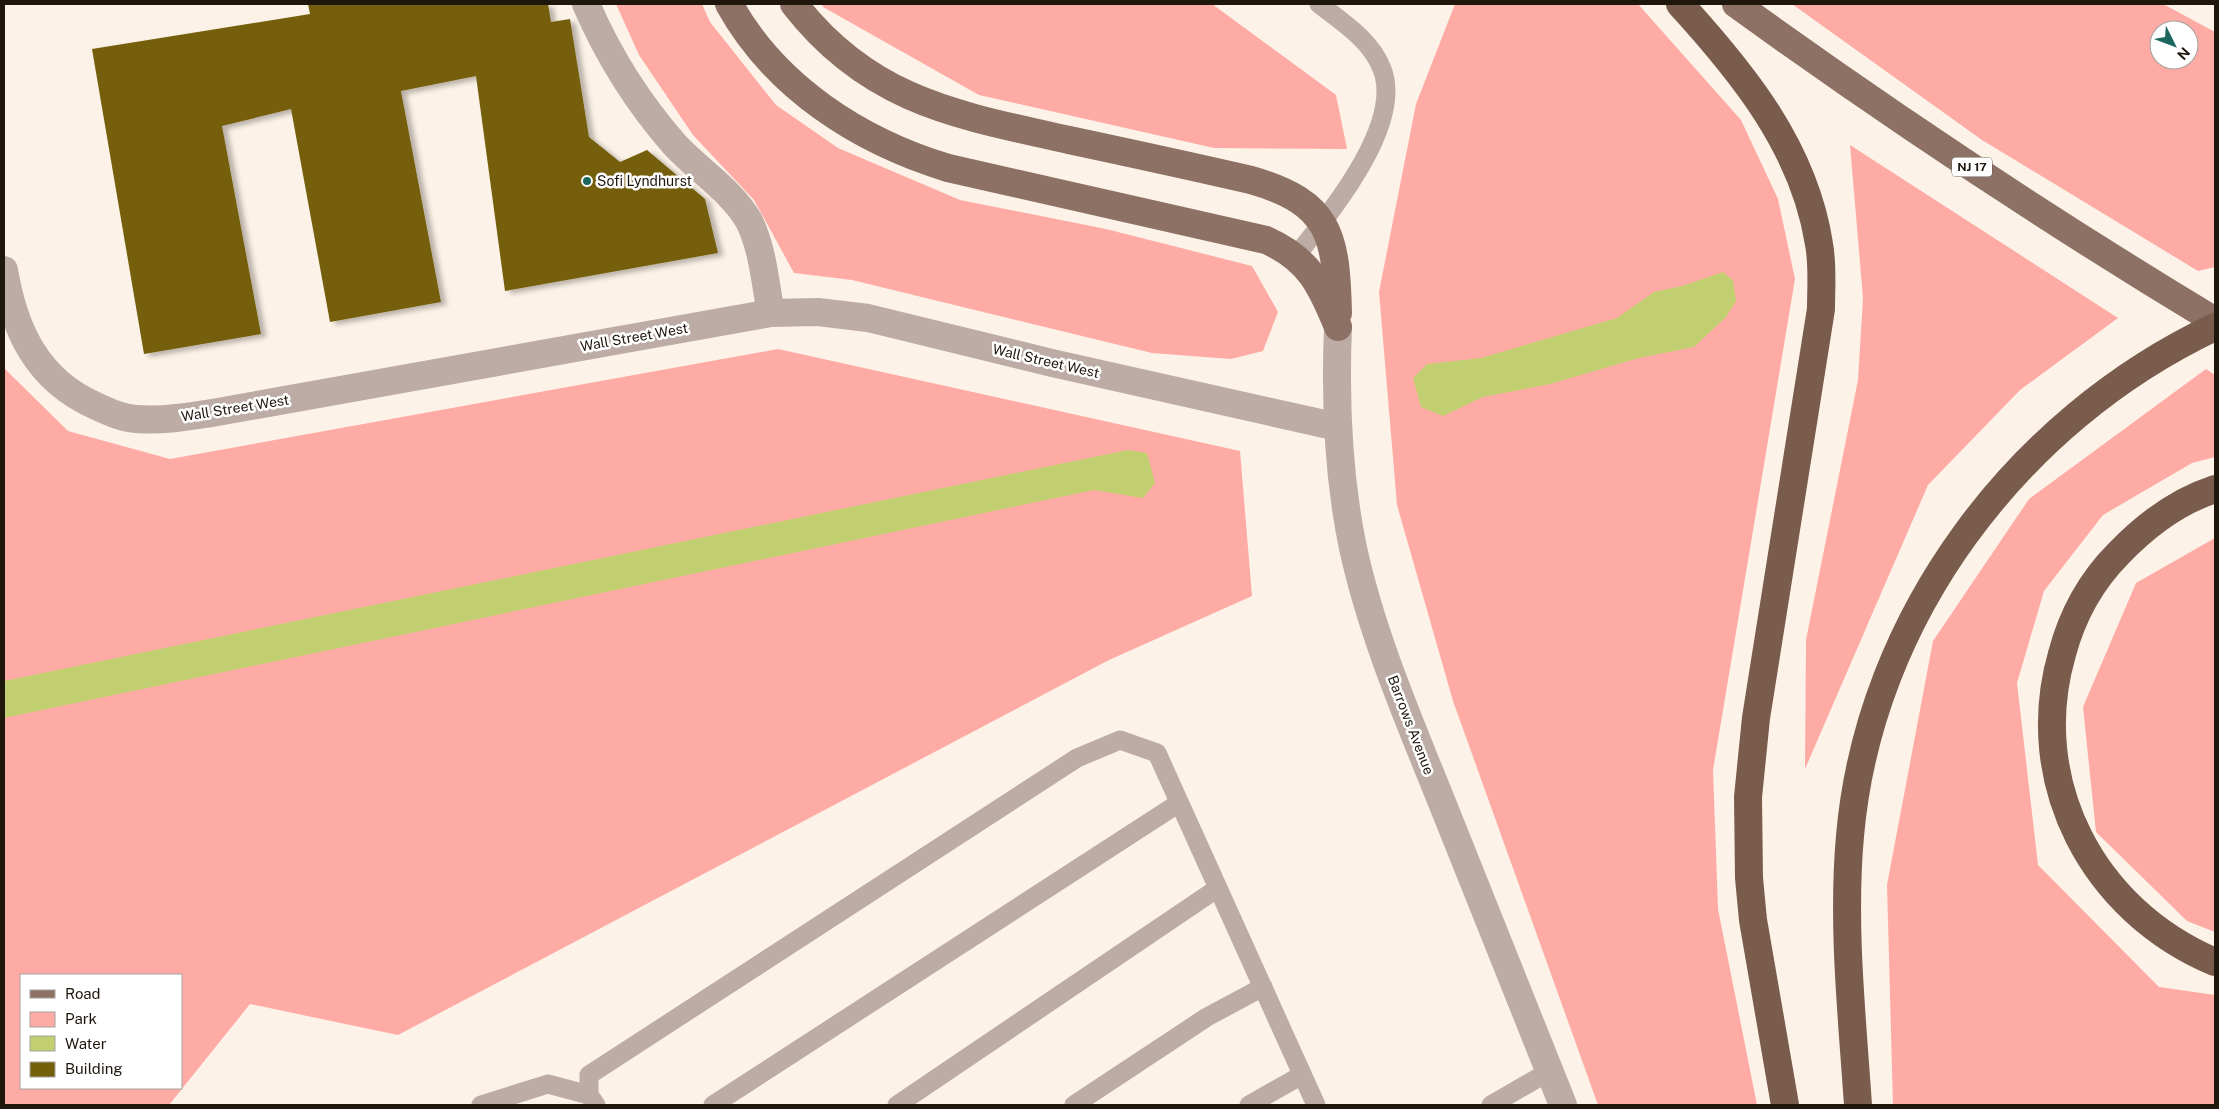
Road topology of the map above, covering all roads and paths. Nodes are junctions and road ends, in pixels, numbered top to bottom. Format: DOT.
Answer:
graph roads {
  1 [pos="586,4"];
  2 [pos="730,4"];
  3 [pos="794,4"];
  4 [pos="1319,4"];
  5 [pos="1680,4"];
  6 [pos="1736,4"];
  7 [pos="1323,222"];
  8 [pos="1296,256"];
  9 [pos="4,270"];
  10 [pos="770,314"];
  11 [pos="2215,321"];
  12 [pos="1338,327"];
  13 [pos="2215,327"];
  14 [pos="1338,427"];
  15 [pos="2215,489"];
  16 [pos="1179,802"];
  17 [pos="1218,888"];
  18 [pos="2215,962"];
  19 [pos="1263,987"];
  20 [pos="1550,1071"];
  21 [pos="1302,1075"];
  22 [pos="592,1100"];
  23 [pos="481,1105"];
  24 [pos="713,1105"];
  25 [pos="897,1105"];
  26 [pos="1074,1105"];
  27 [pos="1249,1105"];
  28 [pos="1316,1105"];
  29 [pos="1491,1105"];
  30 [pos="1563,1105"];
  31 [pos="1785,1105"];
  32 [pos="1858,1105"];
  1 -- 10 [label="street"];
  2 -- 8 [label="main road"];
  3 -- 7 [label="main road"];
  4 -- 7 [label="lane"];
  5 -- 31 [label="highway"];
  6 -- 11 [label="main road, NJ 17"];
  7 -- 8 [label="lane"];
  7 -- 12 [label="main road"];
  8 -- 12 [label="main road"];
  9 -- 10 [label="street, Wall Street West"];
  10 -- 14 [label="street, Wall Street West"];
  12 -- 14 [label="street, Barrows Avenue"];
  13 -- 32 [label="highway"];
  14 -- 20 [label="street, Barrows Avenue"];
  15 -- 18 [label="highway"];
  16 -- 17 [label="lane"];
  16 -- 22 [label="lane"];
  16 -- 24 [label="lane"];
  17 -- 19 [label="lane"];
  17 -- 25 [label="lane"];
  19 -- 21 [label="lane"];
  19 -- 26 [label="lane"];
  20 -- 29 [label="lane"];
  20 -- 30 [label="street, Barrows Avenue"];
  21 -- 27 [label="lane"];
  21 -- 28 [label="lane"];
  22 -- 23 [label="lane"];
}
